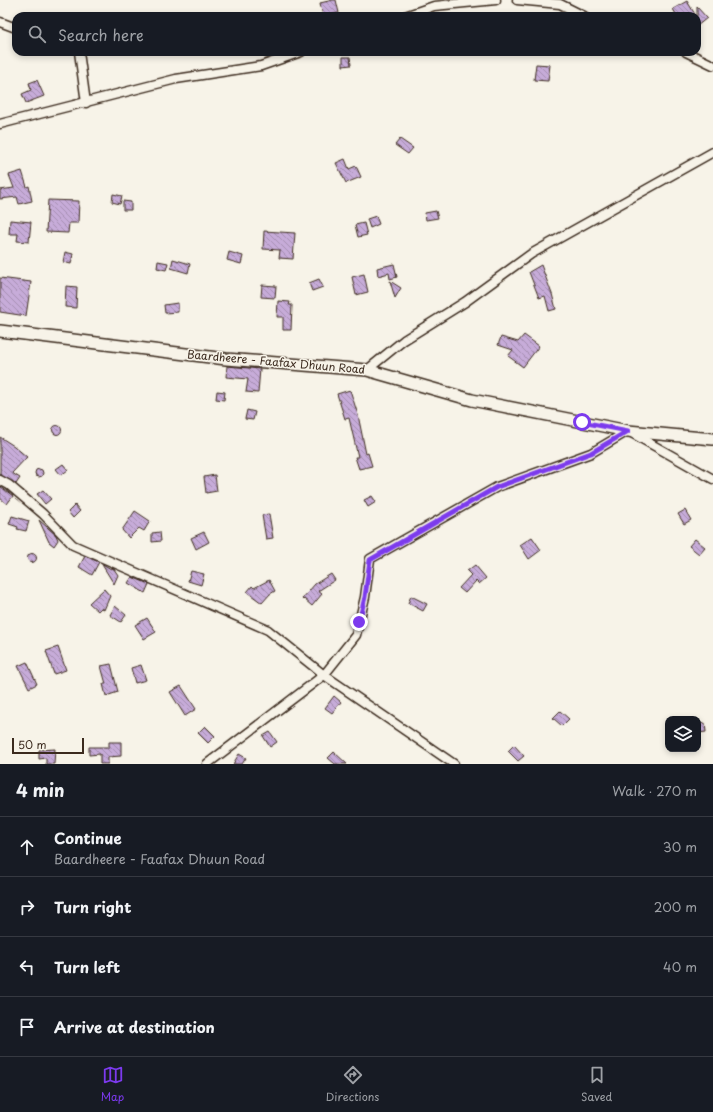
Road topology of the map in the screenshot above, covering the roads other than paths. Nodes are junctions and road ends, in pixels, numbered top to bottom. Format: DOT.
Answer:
graph roads {
  1 [pos="496,0"];
  2 [pos="517,0"];
  3 [pos="417,12"];
  4 [pos="576,12"];
  5 [pos="0,22"];
  6 [pos="12,26"];
  7 [pos="80,56"];
  8 [pos="290,56"];
  9 [pos="695,56"];
  10 [pos="713,64"];
  11 [pos="86,103"];
  12 [pos="0,124"];
  13 [pos="713,152"];
  14 [pos="0,331"];
  15 [pos="367,370"];
  16 [pos="628,431"];
  17 [pos="713,439"];
  18 [pos="713,479"];
  19 [pos="0,480"];
  20 [pos="324,676"];
  21 [pos="207,764"];
  22 [pos="454,764"];
  1 -- 3 [label="street"];
  2 -- 4 [label="street"];
  5 -- 6 [label="street"];
  7 -- 11 [label="street"];
  8 -- 11 [label="street"];
  9 -- 10 [label="street"];
  11 -- 12 [label="street"];
  13 -- 15 [label="street"];
  14 -- 15 [label="main road, Baardheere - Faafax Dhuun Road"];
  15 -- 16 [label="main road, Baardheere - Faafax Dhuun Road"];
  16 -- 17 [label="main road, Baardheere - Faafax Dhuun Road"];
  16 -- 18 [label="street"];
  16 -- 20 [label="street"];
  19 -- 20 [label="street"];
  20 -- 21 [label="street"];
  20 -- 22 [label="street"];
}
